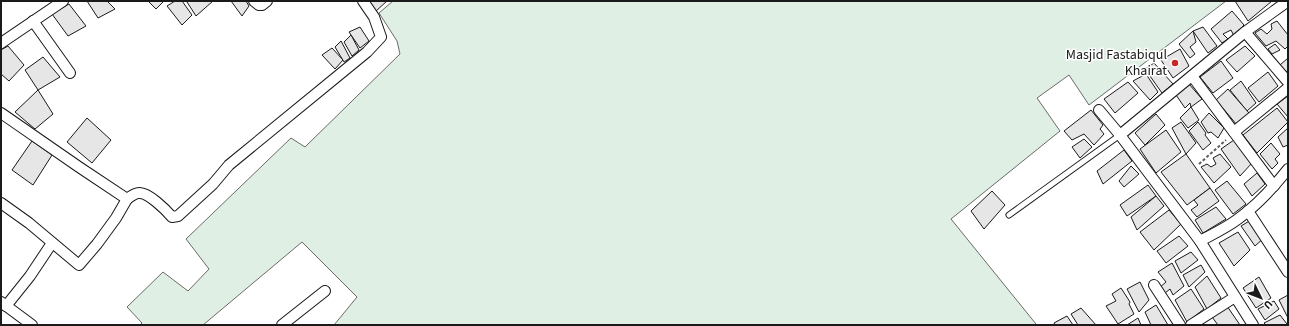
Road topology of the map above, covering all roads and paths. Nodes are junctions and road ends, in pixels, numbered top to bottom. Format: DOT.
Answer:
graph roads {
  1 [pos="63,1"];
  2 [pos="254,1"];
  3 [pos="267,1"];
  4 [pos="363,1"];
  5 [pos="1288,1"];
  6 [pos="33,21"];
  7 [pos="1245,32"];
  8 [pos="1,43"];
  9 [pos="70,73"];
  10 [pos="1192,76"];
  11 [pos="1288,82"];
  12 [pos="1288,88"];
  13 [pos="1099,110"];
  14 [pos="1,113"];
  15 [pos="1234,132"];
  16 [pos="1120,135"];
  17 [pos="1199,164"];
  18 [pos="1288,169"];
  19 [pos="1274,186"];
  20 [pos="127,199"];
  21 [pos="1,203"];
  22 [pos="1248,212"];
  23 [pos="1009,215"];
  24 [pos="1200,241"];
  25 [pos="52,243"];
  26 [pos="1288,272"];
  27 [pos="1154,284"];
  28 [pos="325,291"];
  29 [pos="1235,297"];
  30 [pos="4,304"];
  31 [pos="32,325"];
  32 [pos="282,325"];
  33 [pos="1180,325"];
  34 [pos="1192,325"];
  35 [pos="1253,325"];
  1 -- 6 [label="street"];
  2 -- 3 [label="street"];
  4 -- 20 [label="street"];
  5 -- 7 [label="street"];
  6 -- 8 [label="street"];
  6 -- 9 [label="street"];
  7 -- 10 [label="street"];
  7 -- 11 [label="street"];
  10 -- 15 [label="street"];
  10 -- 16 [label="street"];
  12 -- 15 [label="street"];
  13 -- 16 [label="street"];
  14 -- 20 [label="street"];
  15 -- 17 [label="path"];
  15 -- 19 [label="street"];
  16 -- 23 [label="lane"];
  16 -- 24 [label="street"];
  18 -- 19 [label="street"];
  19 -- 22 [label="street"];
  20 -- 25 [label="street"];
  21 -- 25 [label="street"];
  22 -- 24 [label="street"];
  22 -- 26 [label="street"];
  24 -- 29 [label="street"];
  25 -- 30 [label="street"];
  27 -- 33 [label="street"];
  28 -- 32 [label="street"];
  29 -- 34 [label="street"];
  29 -- 35 [label="street"];
  30 -- 31 [label="street"];
}
